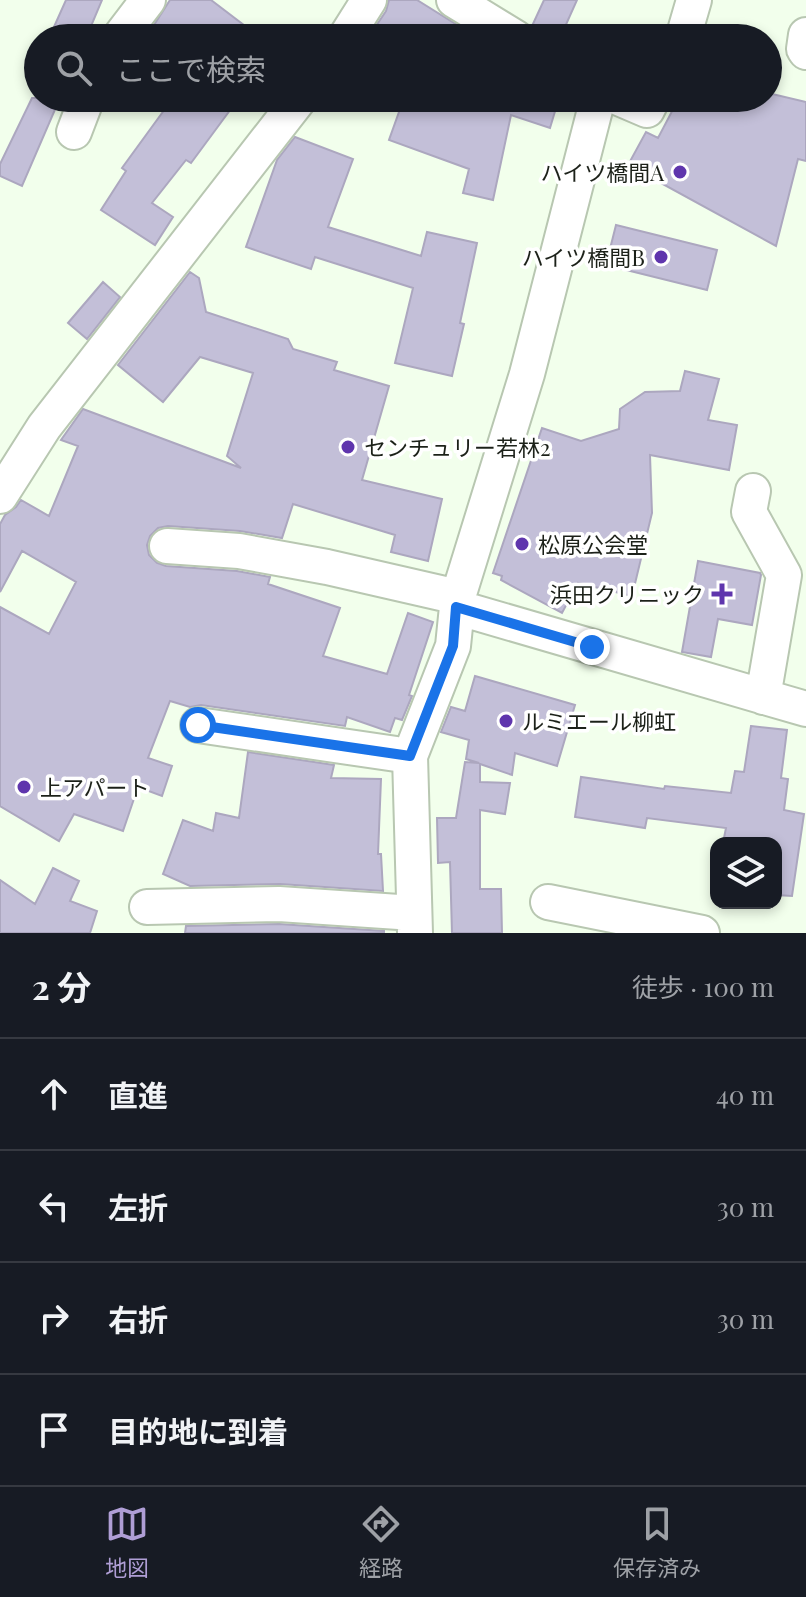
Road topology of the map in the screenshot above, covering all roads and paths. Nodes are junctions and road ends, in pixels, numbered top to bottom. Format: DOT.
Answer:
graph roads {
  1 [pos="148,0"];
  2 [pos="369,0"];
  3 [pos="454,0"];
  4 [pos="694,0"];
  5 [pos="130,24"];
  6 [pos="354,24"];
  7 [pos="493,24"];
  8 [pos="687,24"];
  9 [pos="806,35"];
  10 [pos="806,52"];
  11 [pos="82,112"];
  12 [pos="289,112"];
  13 [pos="594,112"];
  14 [pos="74,132"];
  15 [pos="753,491"];
  16 [pos="0,496"];
  17 [pos="167,546"];
  18 [pos="457,602"];
  19 [pos="763,697"];
  20 [pos="806,709"];
  21 [pos="198,725"];
  22 [pos="410,756"];
  23 [pos="548,902"];
  24 [pos="147,907"];
  25 [pos="415,923"];
  26 [pos="702,933"];
  1 -- 5 [label="street"];
  2 -- 6 [label="street"];
  3 -- 7 [label="street"];
  4 -- 8 [label="street"];
  9 -- 10 [label="street"];
  11 -- 14 [label="street"];
  12 -- 16 [label="street"];
  13 -- 18 [label="street"];
  15 -- 19 [label="street"];
  17 -- 18 [label="street"];
  18 -- 19 [label="street"];
  18 -- 22 [label="street"];
  19 -- 20 [label="street"];
  21 -- 22 [label="street"];
  22 -- 25 [label="street"];
  23 -- 26 [label="street"];
  24 -- 25 [label="street"];
}
